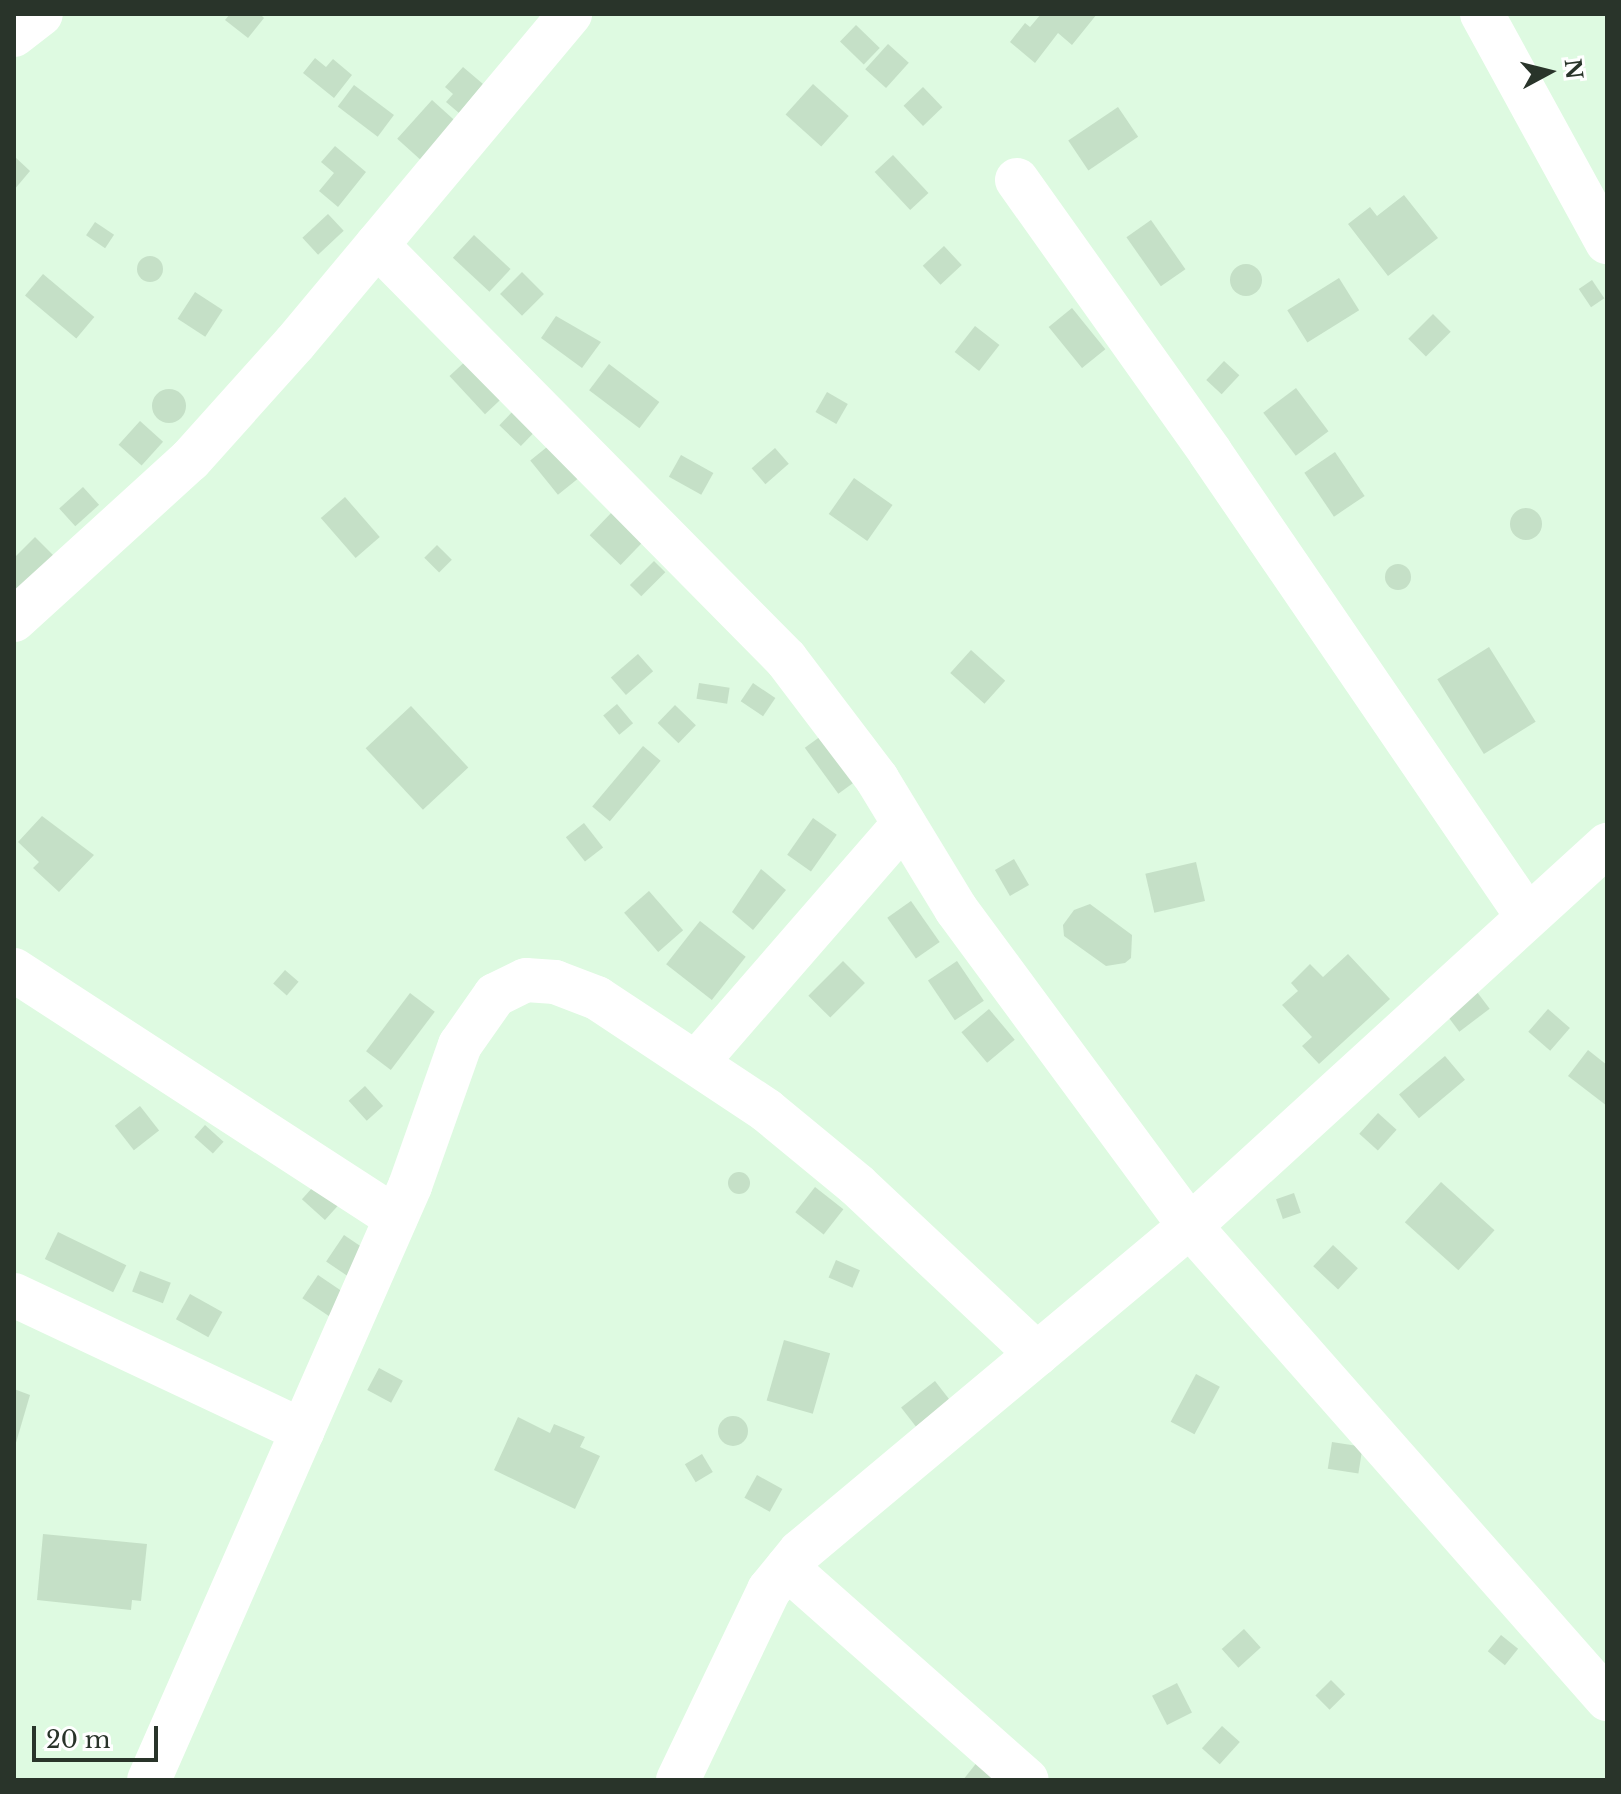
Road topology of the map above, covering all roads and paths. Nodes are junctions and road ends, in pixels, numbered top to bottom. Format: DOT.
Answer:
graph roads {
  1 [pos="41,14"];
  2 [pos="570,14"];
  3 [pos="1482,14"];
  4 [pos="14,35"];
  5 [pos="1017,180"];
  6 [pos="1607,242"];
  7 [pos="377,245"];
  8 [pos="14,620"];
  9 [pos="904,824"];
  10 [pos="1607,845"];
  11 [pos="1527,916"];
  12 [pos="14,970"];
  13 [pos="696,1063"];
  14 [pos="396,1218"];
  15 [pos="1190,1226"];
  16 [pos="14,1295"];
  17 [pos="1037,1354"];
  18 [pos="303,1431"];
  19 [pos="787,1568"];
  20 [pos="1607,1699"];
  21 [pos="149,1780"];
  22 [pos="678,1780"];
  23 [pos="1027,1780"];
  1 -- 4 [label="street"];
  2 -- 7 [label="street"];
  3 -- 6 [label="street"];
  5 -- 11 [label="street"];
  7 -- 8 [label="street"];
  7 -- 9 [label="street"];
  9 -- 13 [label="street"];
  9 -- 15 [label="street"];
  10 -- 11 [label="street"];
  11 -- 15 [label="street"];
  12 -- 14 [label="street"];
  13 -- 14 [label="street"];
  13 -- 17 [label="street"];
  14 -- 18 [label="street"];
  15 -- 17 [label="street"];
  15 -- 20 [label="street"];
  16 -- 18 [label="street"];
  17 -- 19 [label="street"];
  18 -- 21 [label="street"];
  19 -- 22 [label="street"];
  19 -- 23 [label="street"];
}
